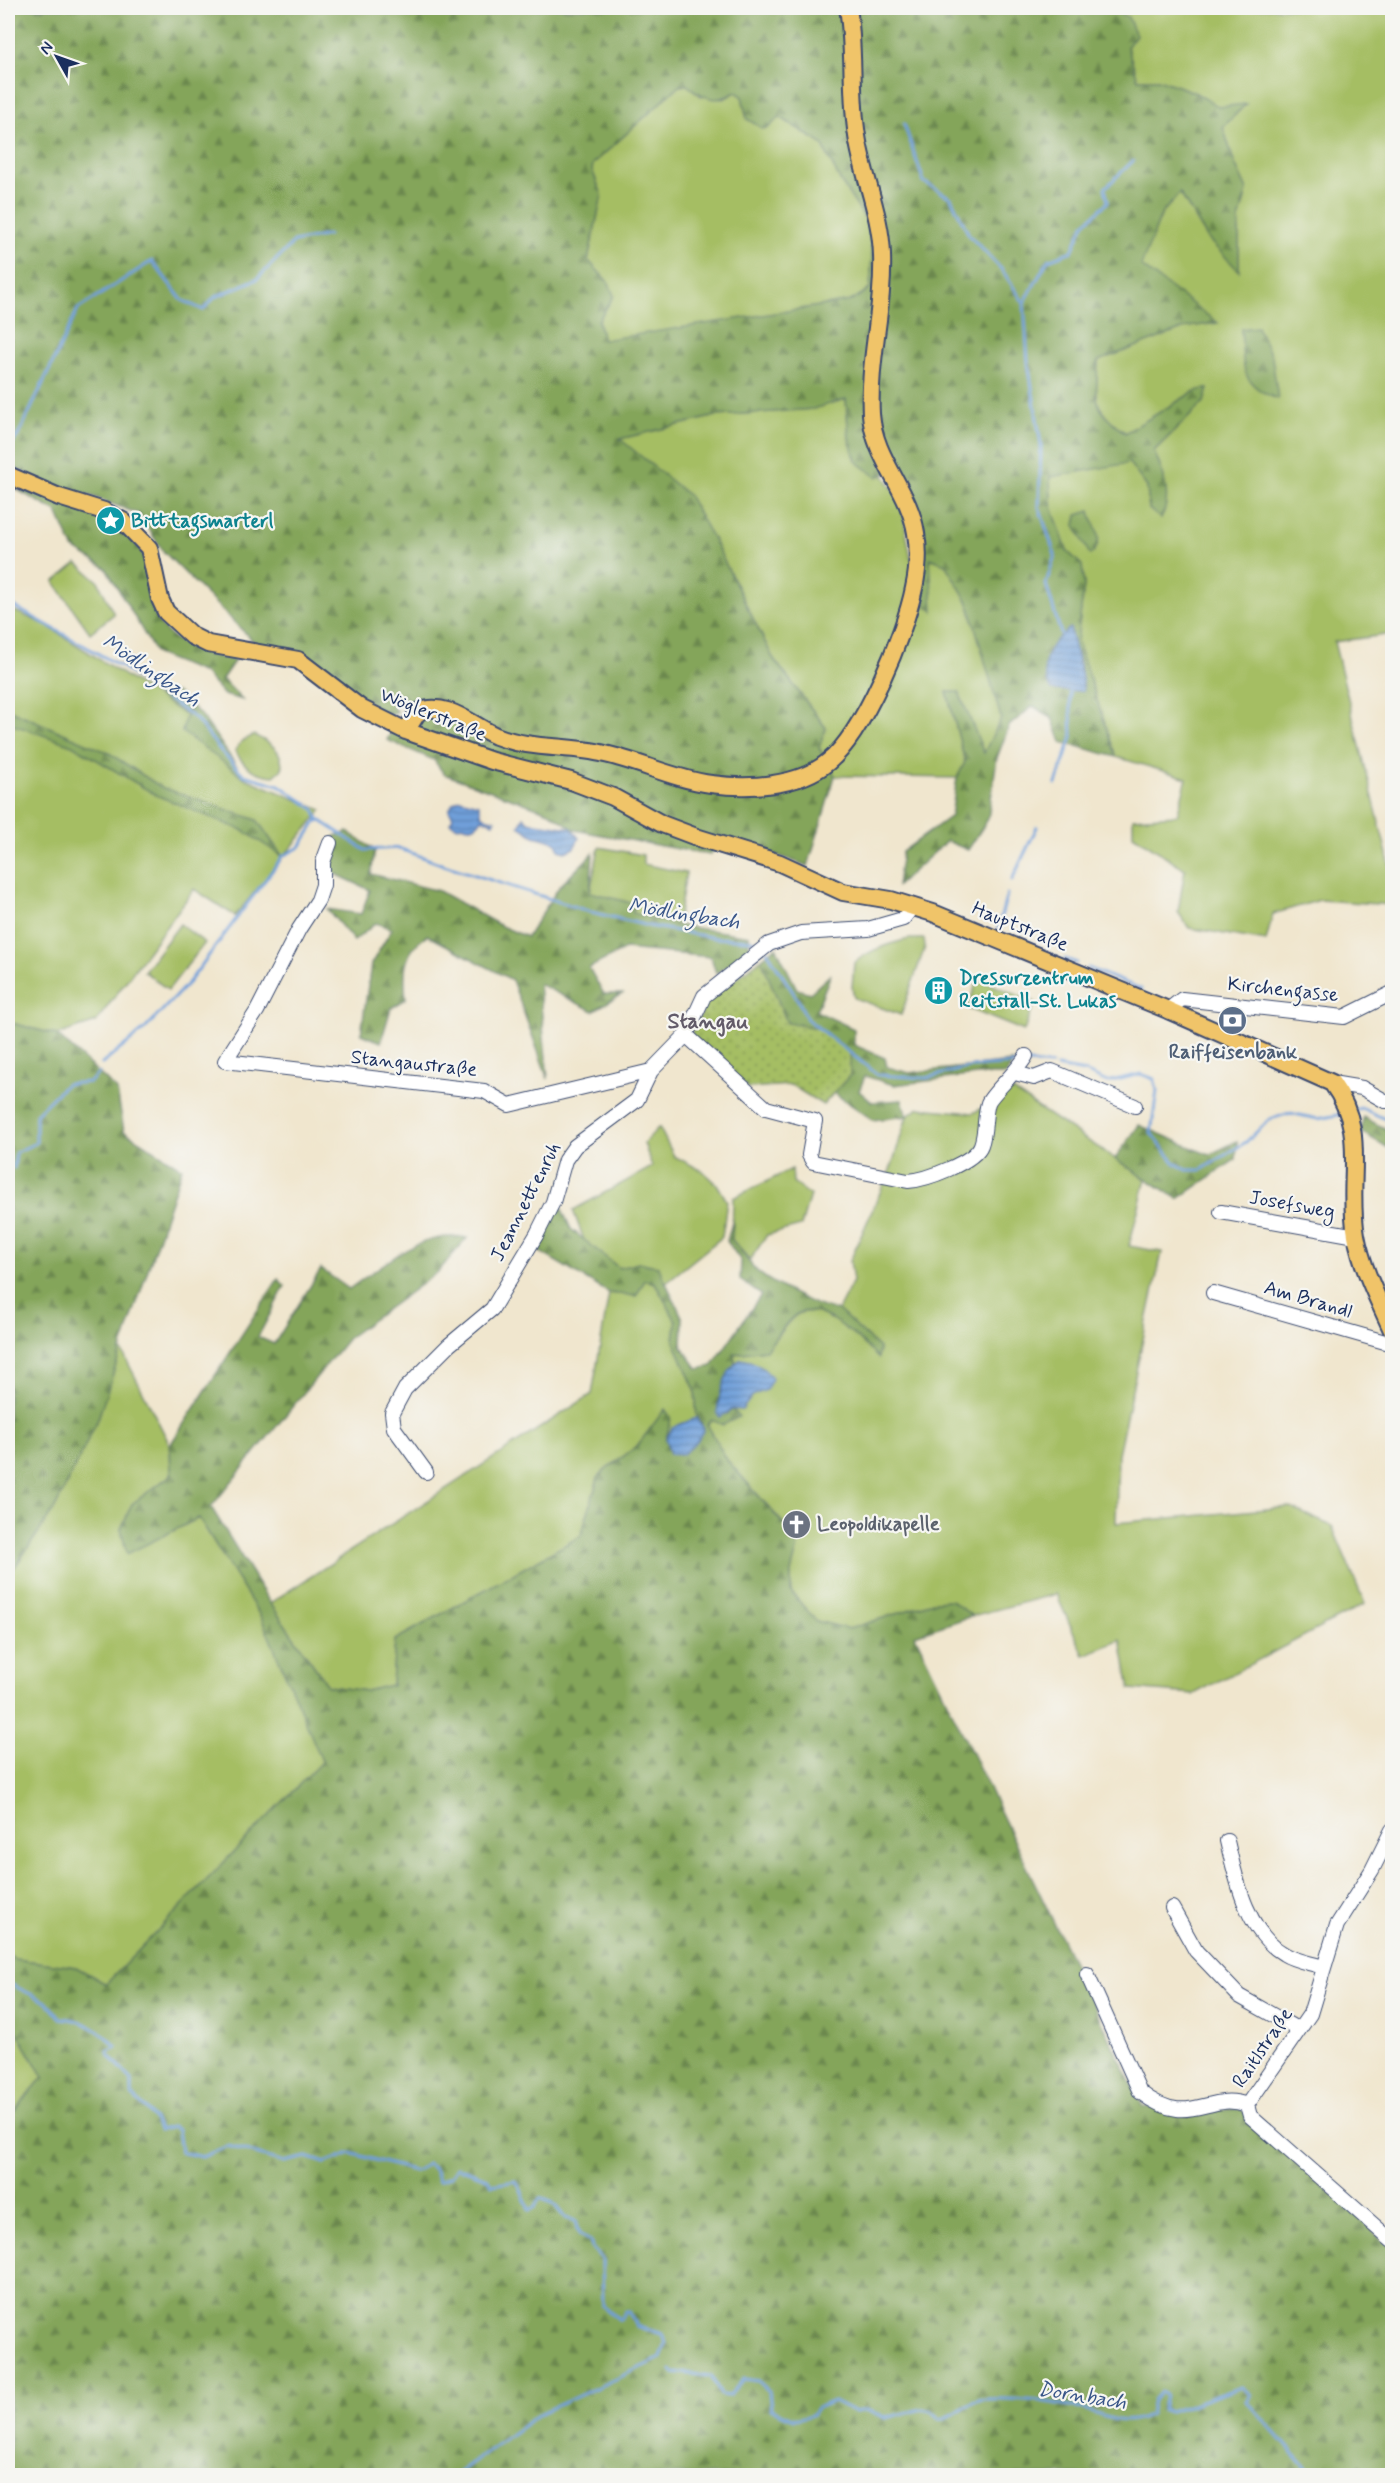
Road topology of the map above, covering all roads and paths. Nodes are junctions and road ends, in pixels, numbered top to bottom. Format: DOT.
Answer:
graph roads {
  1 [pos="848,8"];
  2 [pos="8,475"];
  3 [pos="405,731"];
  4 [pos="330,843"];
  5 [pos="780,863"];
  6 [pos="913,906"];
  7 [pos="1392,993"];
  8 [pos="1168,1010"];
  9 [pos="687,1035"];
  10 [pos="1026,1056"];
  11 [pos="651,1071"];
  12 [pos="1017,1071"];
  13 [pos="1332,1083"];
  14 [pos="1392,1101"];
  15 [pos="1135,1106"];
  16 [pos="1221,1212"];
  17 [pos="1356,1236"];
  18 [pos="1213,1293"];
  19 [pos="1392,1330"];
  20 [pos="1392,1344"];
  21 [pos="426,1472"];
  22 [pos="1392,1830"];
  23 [pos="1227,1841"];
  24 [pos="1172,1908"];
  25 [pos="1323,1967"];
  26 [pos="1087,1974"];
  27 [pos="1299,2030"];
  28 [pos="1247,2105"];
  29 [pos="1392,2241"];
  1 -- 3 [label="main road"];
  2 -- 3 [label="main road, Wöglerstraße"];
  3 -- 5 [label="main road, Wöglerstraße"];
  4 -- 11 [label="street, Stangaustraße"];
  5 -- 6 [label="main road, Hauptstraße"];
  6 -- 8 [label="main road, Hauptstraße"];
  6 -- 9 [label="street"];
  7 -- 8 [label="street, Kirchengasse"];
  8 -- 13 [label="main road, Hauptstraße"];
  9 -- 11 [label="street"];
  9 -- 12 [label="street"];
  10 -- 12 [label="street"];
  11 -- 21 [label="street, Jeannettenruh"];
  12 -- 15 [label="street"];
  13 -- 14 [label="street"];
  13 -- 17 [label="main road, Hauptstraße"];
  16 -- 17 [label="street, Josefsweg"];
  17 -- 19 [label="main road, Hauptstraße"];
  18 -- 20 [label="street, Am Brandl"];
  22 -- 25 [label="street, Raitlstraße"];
  23 -- 25 [label="street"];
  24 -- 27 [label="street"];
  25 -- 27 [label="street, Raitlstraße"];
  26 -- 28 [label="street"];
  27 -- 28 [label="street, Raitlstraße"];
  28 -- 29 [label="street, Raitlstraße"];
}
